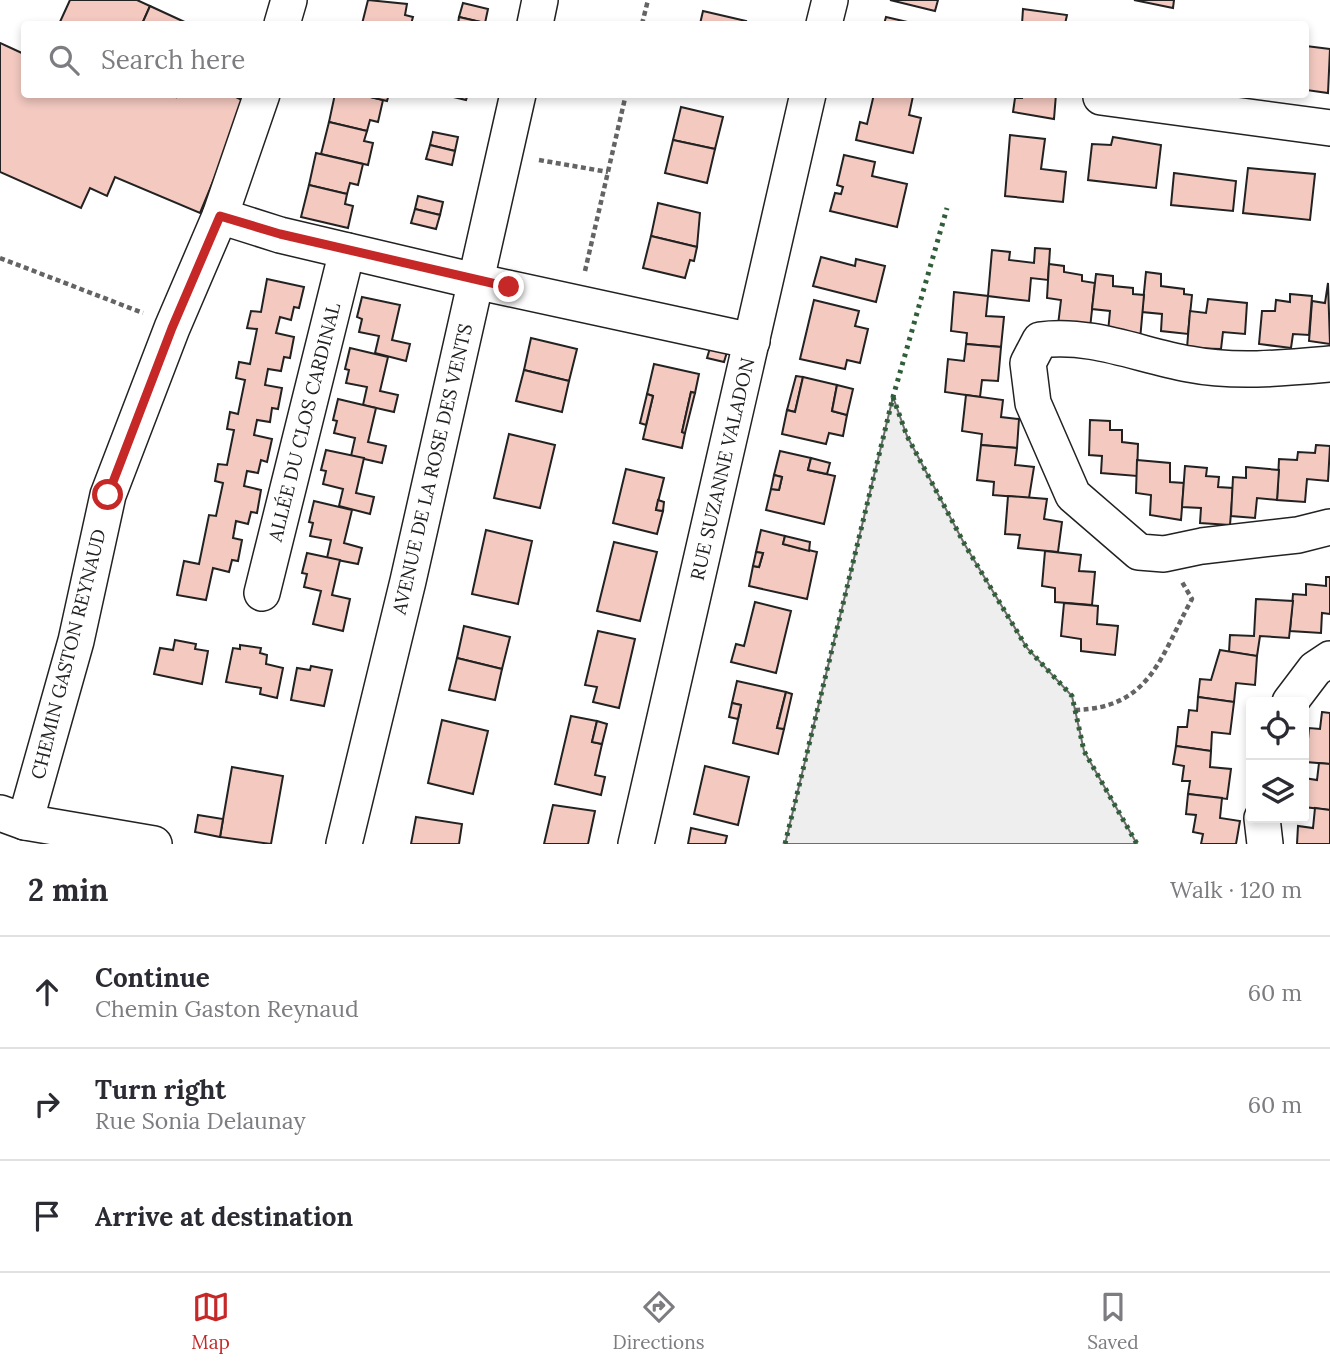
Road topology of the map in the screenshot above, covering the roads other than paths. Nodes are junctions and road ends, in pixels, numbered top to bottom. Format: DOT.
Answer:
graph roads {
  1 [pos="289,0"];
  2 [pos="540,0"];
  3 [pos="830,0"];
  4 [pos="283,21"];
  5 [pos="536,21"];
  6 [pos="825,21"];
  7 [pos="261,98"];
  8 [pos="517,98"];
  9 [pos="807,98"];
  10 [pos="1108,98"];
  11 [pos="1330,128"];
  12 [pos="220,216"];
  13 [pos="347,251"];
  14 [pos="475,281"];
  15 [pos="752,341"];
  16 [pos="1330,364"];
  17 [pos="1330,527"];
  18 [pos="262,593"];
  19 [pos="1330,659"];
  20 [pos="1294,697"];
  21 [pos="13,817"];
  22 [pos="1263,823"];
  23 [pos="154,844"];
  24 [pos="344,844"];
  25 [pos="636,844"];
  26 [pos="1265,844"];
  1 -- 4 [label="street"];
  2 -- 5 [label="street"];
  3 -- 6 [label="street"];
  7 -- 12 [label="street, CHEMIN GASTON REYNAUD"];
  8 -- 14 [label="street, AVENUE DE LA ROSE DES VENTS"];
  9 -- 15 [label="street, RUE SUZANNE VALADON"];
  10 -- 11 [label="street"];
  12 -- 13 [label="street"];
  12 -- 21 [label="street, CHEMIN GASTON REYNAUD"];
  13 -- 14 [label="street"];
  13 -- 18 [label="street, ALLÉE DU CLOS CARDINAL"];
  14 -- 15 [label="street"];
  14 -- 24 [label="street, AVENUE DE LA ROSE DES VENTS"];
  15 -- 25 [label="street, RUE SUZANNE VALADON"];
  16 -- 17 [label="street"];
  19 -- 20 [label="street"];
  21 -- 23 [label="street"];
  22 -- 26 [label="street"];
}
